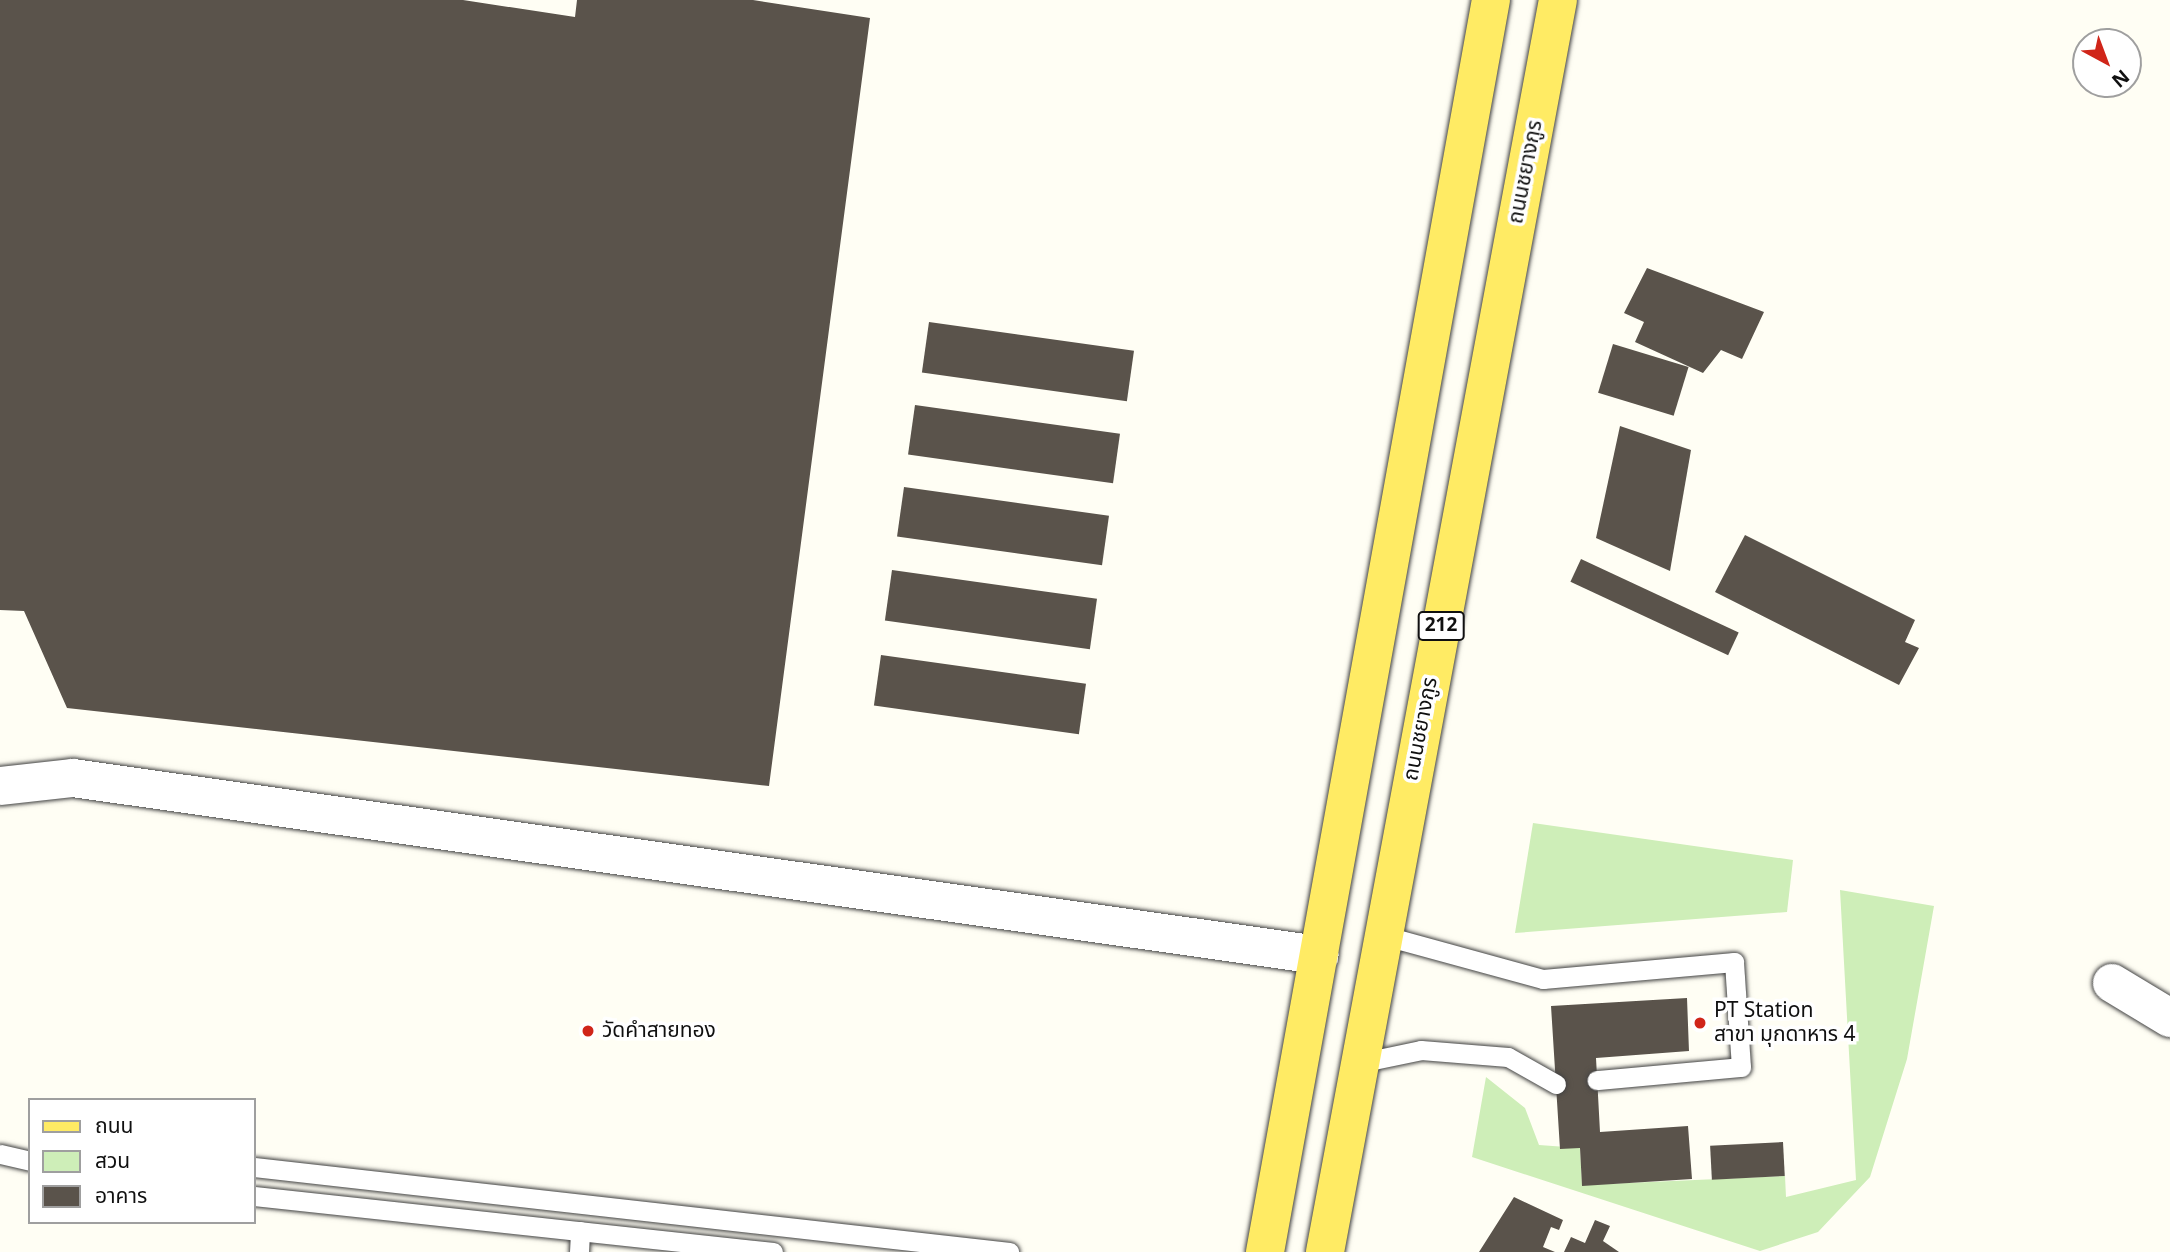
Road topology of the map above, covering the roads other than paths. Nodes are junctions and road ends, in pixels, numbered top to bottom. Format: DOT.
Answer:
graph roads {
  1 [pos="1491,0"];
  2 [pos="1558,0"];
  3 [pos="0,786"];
  4 [pos="1382,935"];
  5 [pos="1318,955"];
  6 [pos="2112,984"];
  7 [pos="2170,1018"];
  8 [pos="1359,1063"];
  9 [pos="1597,1080"];
  10 [pos="1556,1084"];
  11 [pos="28,1153"];
  12 [pos="1,1154"];
  13 [pos="28,1161"];
  14 [pos="256,1167"];
  15 [pos="256,1196"];
  16 [pos="734,1221"];
  17 [pos="580,1231"];
  18 [pos="733,1250"];
  19 [pos="1329,1251"];
  20 [pos="579,1252"];
  21 [pos="773,1252"];
  22 [pos="1009,1252"];
  23 [pos="1265,1252"];
  1 -- 5 [label="main road"];
  2 -- 4 [label="main road, ถนนชยางกูร / 212"];
  3 -- 5 [label="street"];
  4 -- 8 [label="main road, ถนนชยางกูร / 212"];
  4 -- 9 [label="lane"];
  5 -- 23 [label="main road"];
  6 -- 7 [label="street"];
  8 -- 10 [label="lane"];
  8 -- 19 [label="main road, ถนนชยางกูร / 212"];
  11 -- 12 [label="lane"];
  12 -- 13 [label="lane"];
  14 -- 16 [label="lane"];
  15 -- 17 [label="lane"];
  16 -- 18 [label="lane"];
  16 -- 22 [label="lane"];
  17 -- 18 [label="lane"];
  17 -- 20 [label="lane"];
  18 -- 21 [label="lane"];
}
